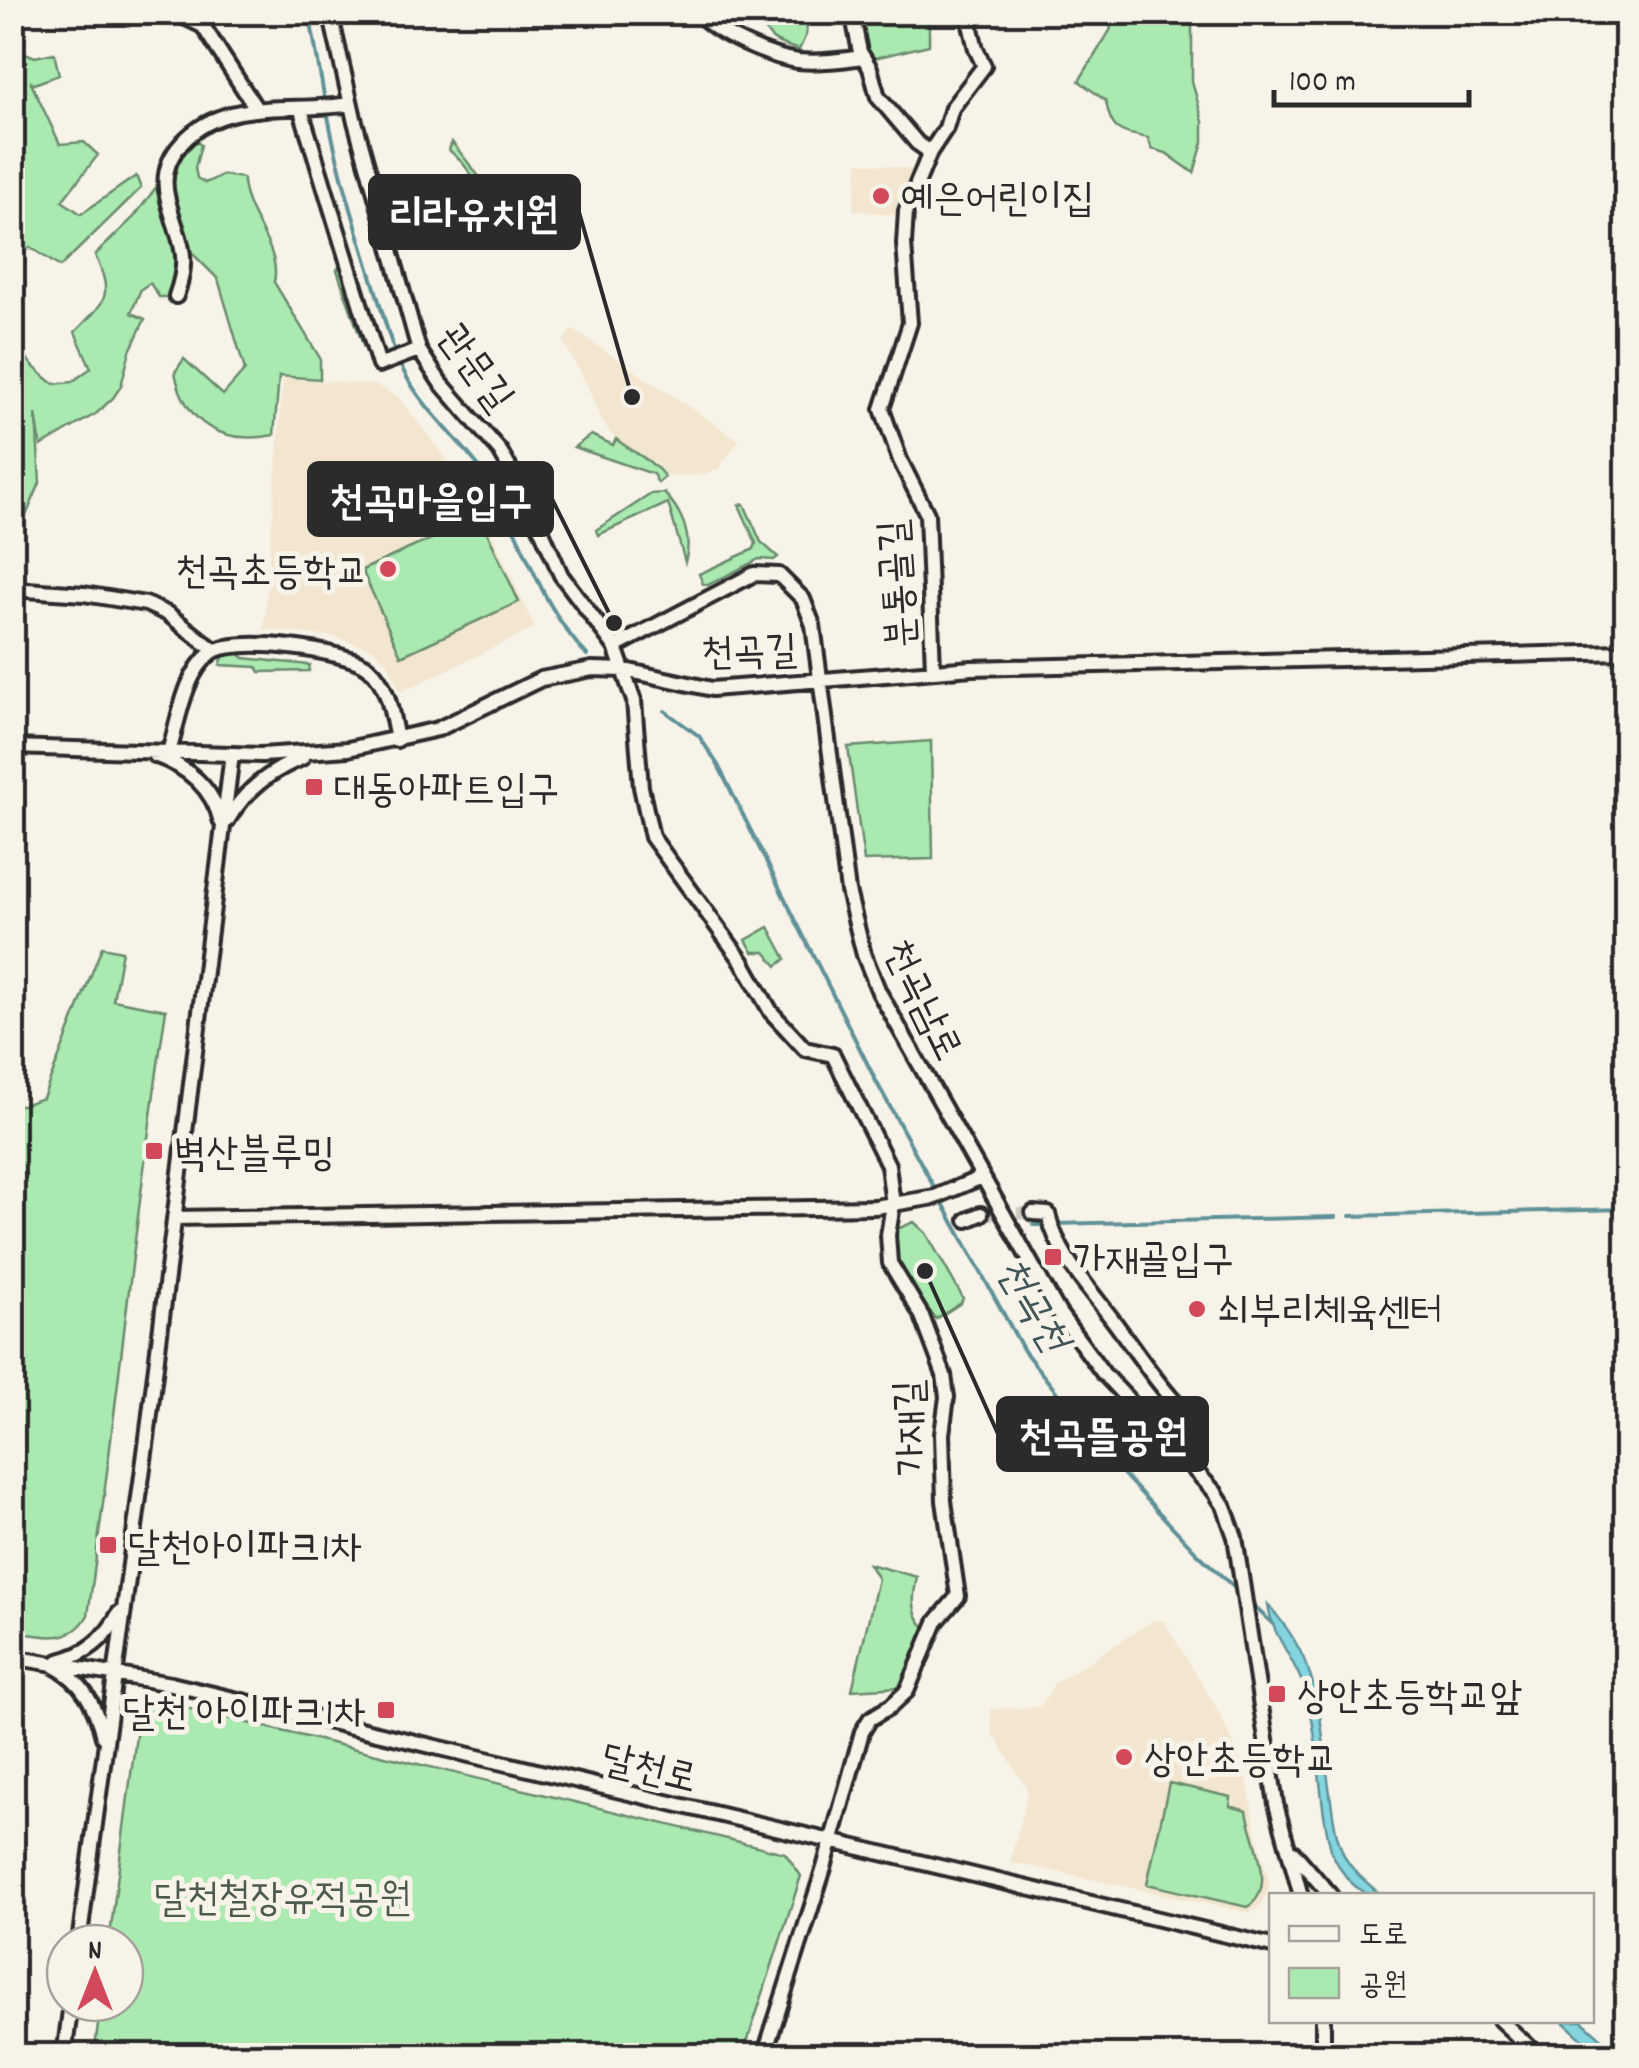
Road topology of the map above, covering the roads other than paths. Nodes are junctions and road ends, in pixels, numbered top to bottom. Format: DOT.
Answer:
graph roads {
  1 [pos="174,12"];
  2 [pos="330,12"];
  3 [pos="698,12"];
  4 [pos="852,12"];
  5 [pos="967,12"];
  6 [pos="863,57"];
  7 [pos="345,105"];
  8 [pos="257,110"];
  9 [pos="305,110"];
  10 [pos="930,152"];
  11 [pos="176,296"];
  12 [pos="416,351"];
  13 [pos="12,589"];
  14 [pos="615,647"];
  15 [pos="214,650"];
  16 [pos="1626,652"];
  17 [pos="933,669"];
  18 [pos="625,670"];
  19 [pos="819,679"];
  20 [pos="397,740"];
  21 [pos="12,747"];
  22 [pos="142,751"];
  23 [pos="169,752"];
  24 [pos="320,753"];
  25 [pos="232,754"];
  26 [pos="222,833"];
  27 [pos="982,1177"];
  28 [pos="893,1205"];
  29 [pos="981,1214"];
  30 [pos="1033,1214"];
  31 [pos="174,1218"];
  32 [pos="967,1220"];
  33 [pos="1175,1402"];
  34 [pos="126,1597"];
  35 [pos="12,1657"];
  36 [pos="47,1662"];
  37 [pos="115,1673"];
  38 [pos="104,1754"];
  39 [pos="1284,1838"];
  40 [pos="831,1843"];
  41 [pos="1300,1893"];
  42 [pos="1328,1893"];
  43 [pos="82,1923"];
  44 [pos="1269,1945"];
  45 [pos="69,2023"];
  46 [pos="1324,2023"];
  47 [pos="1503,2023"];
  48 [pos="64,2056"];
  49 [pos="764,2056"];
  50 [pos="1323,2056"];
  51 [pos="1538,2056"];
  1 -- 8 [label="street"];
  2 -- 7 [label="street, 관문길"];
  3 -- 6 [label="street"];
  4 -- 6 [label="street"];
  5 -- 10 [label="street, 분통골길"];
  6 -- 10 [label="street"];
  7 -- 9 [label="street"];
  7 -- 12 [label="street, 관문길"];
  8 -- 9 [label="street"];
  8 -- 11 [label="street"];
  9 -- 12 [label="street"];
  10 -- 17 [label="street, 분통골길"];
  12 -- 14 [label="street, 관문길"];
  13 -- 15 [label="street"];
  14 -- 18 [label="street, 관문길"];
  14 -- 19 [label="street, 천곡남로"];
  15 -- 20 [label="street"];
  15 -- 23 [label="street"];
  16 -- 17 [label="street, 천곡길"];
  17 -- 19 [label="street, 천곡길"];
  18 -- 19 [label="street, 천곡길"];
  18 -- 20 [label="street, 천곡길"];
  18 -- 28 [label="street, 가재길"];
  19 -- 27 [label="street, 천곡남로"];
  20 -- 24 [label="street, 천곡길"];
  21 -- 22 [label="street"];
  22 -- 23 [label="street"];
  22 -- 26 [label="street"];
  23 -- 25 [label="street"];
  24 -- 25 [label="street"];
  24 -- 26 [label="street"];
  25 -- 26 [label="street"];
  26 -- 31 [label="street"];
  27 -- 28 [label="street"];
  27 -- 39 [label="street, 천곡남로"];
  28 -- 31 [label="street"];
  28 -- 40 [label="street, 가재길"];
  29 -- 32 [label="street"];
  30 -- 33 [label="street"];
  31 -- 34 [label="street"];
  34 -- 36 [label="street"];
  34 -- 37 [label="street"];
  35 -- 36 [label="street, 달천로"];
  36 -- 37 [label="street, 달천로"];
  36 -- 38 [label="street"];
  37 -- 38 [label="street"];
  37 -- 40 [label="street, 달천로"];
  38 -- 43 [label="street"];
  39 -- 41 [label="street"];
  39 -- 42 [label="street"];
  40 -- 44 [label="street, 달천로"];
  40 -- 49 [label="street, 가재길"];
  45 -- 48 [label="street"];
  46 -- 50 [label="street"];
  47 -- 51 [label="street"];
}
